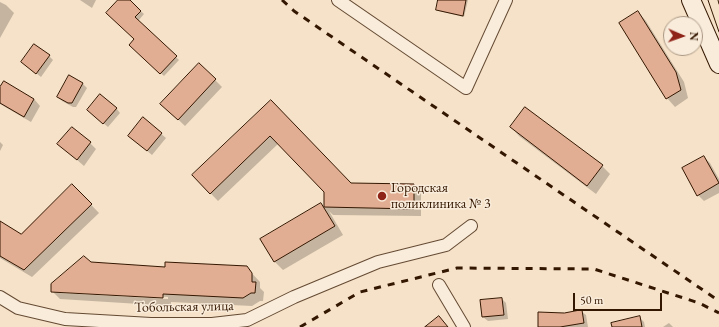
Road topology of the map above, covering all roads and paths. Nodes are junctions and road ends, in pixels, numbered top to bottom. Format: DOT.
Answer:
graph roads {
  1 [pos="338,0"];
  2 [pos="506,0"];
  3 [pos="691,0"];
  4 [pos="719,64"];
  5 [pos="471,226"];
  6 [pos="439,286"];
  7 [pos="0,297"];
  8 [pos="464,327"];
  1 -- 2 [label="street"];
  3 -- 4 [label="main road"];
  5 -- 7 [label="street, Тобольская улица"];
  6 -- 8 [label="street"];
}
